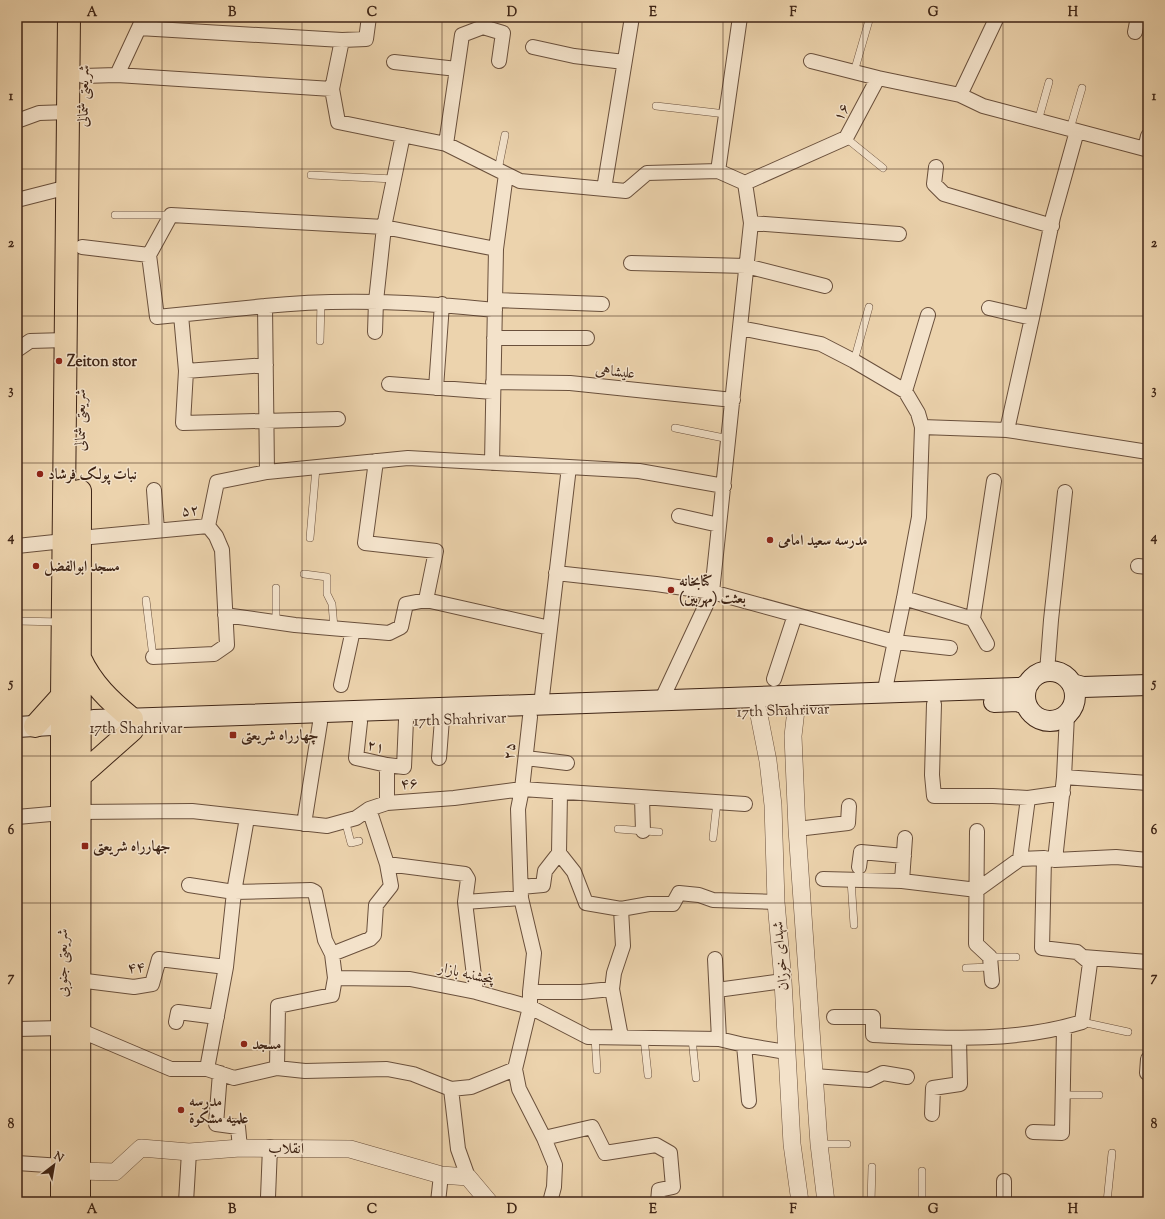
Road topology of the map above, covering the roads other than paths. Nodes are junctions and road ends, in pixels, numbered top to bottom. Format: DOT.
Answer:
graph roads {
  1 [pos="72,17"];
  2 [pos="368,17"];
  3 [pos="632,17"];
  4 [pos="740,17"];
  5 [pos="870,17"];
  6 [pos="997,17"];
  7 [pos="1138,17"];
  8 [pos="142,22"];
  9 [pos="484,22"];
  10 [pos="1134,32"];
  11 [pos="342,40"];
  12 [pos="533,47"];
  13 [pos="499,61"];
  14 [pos="811,61"];
  15 [pos="394,62"];
  16 [pos="624,62"];
  17 [pos="457,69"];
  18 [pos="854,72"];
  19 [pos="117,75"];
  20 [pos="84,76"];
  21 [pos="878,78"];
  22 [pos="1049,82"];
  23 [pos="1082,88"];
  24 [pos="332,89"];
  25 [pos="960,95"];
  26 [pos="656,106"];
  27 [pos="69,112"];
  28 [pos="726,114"];
  29 [pos="17,121"];
  30 [pos="1038,121"];
  31 [pos="1074,130"];
  32 [pos="403,135"];
  33 [pos="505,135"];
  34 [pos="846,138"];
  35 [pos="446,144"];
  36 [pos="1147,145"];
  37 [pos="936,167"];
  38 [pos="883,168"];
  39 [pos="718,171"];
  40 [pos="502,172"];
  41 [pos="310,175"];
  42 [pos="394,179"];
  43 [pos="745,183"];
  44 [pos="68,188"];
  45 [pos="604,189"];
  46 [pos="17,200"];
  47 [pos="171,214"];
  48 [pos="115,215"];
  49 [pos="751,223"];
  50 [pos="1052,226"];
  51 [pos="384,227"];
  52 [pos="899,234"];
  53 [pos="82,247"];
  54 [pos="496,249"];
  55 [pos="149,255"];
  56 [pos="631,263"];
  57 [pos="746,266"];
  58 [pos="825,286"];
  59 [pos="376,301"];
  60 [pos="322,302"];
  61 [pos="442,304"];
  62 [pos="602,304"];
  63 [pos="495,305"];
  64 [pos="265,306"];
  65 [pos="869,307"];
  66 [pos="989,308"];
  67 [pos="182,314"];
  68 [pos="928,315"];
  69 [pos="1032,318"];
  70 [pos="740,328"];
  71 [pos="375,332"];
  72 [pos="494,338"];
  73 [pos="587,338"];
  74 [pos="66,340"];
  75 [pos="320,341"];
  76 [pos="17,350"];
  77 [pos="854,361"];
  78 [pos="266,365"];
  79 [pos="186,371"];
  80 [pos="389,384"];
  81 [pos="493,387"];
  82 [pos="436,388"];
  83 [pos="905,391"];
  84 [pos="733,400"];
  85 [pos="338,419"];
  86 [pos="267,422"];
  87 [pos="922,427"];
  88 [pos="675,428"];
  89 [pos="1007,430"];
  90 [pos="729,439"];
  91 [pos="1148,452"];
  92 [pos="376,462"];
  93 [pos="492,463"];
  94 [pos="569,467"];
  95 [pos="316,468"];
  96 [pos="267,472"];
  97 [pos="994,481"];
  98 [pos="724,486"];
  99 [pos="154,490"];
  100 [pos="1065,492"];
  101 [pos="679,516"];
  102 [pos="719,525"];
  103 [pos="208,526"];
  104 [pos="157,530"];
  105 [pos="310,538"];
  106 [pos="72,539"];
  107 [pos="17,546"];
  108 [pos="556,573"];
  109 [pos="304,574"];
  110 [pos="276,588"];
  111 [pos="712,592"];
  112 [pos="904,598"];
  113 [pos="146,600"];
  114 [pos="426,600"];
  115 [pos="226,615"];
  116 [pos="795,615"];
  117 [pos="973,619"];
  118 [pos="17,621"];
  119 [pos="63,622"];
  120 [pos="276,622"];
  121 [pos="334,628"];
  122 [pos="550,628"];
  123 [pos="353,630"];
  124 [pos="895,642"];
  125 [pos="987,644"];
  126 [pos="950,648"];
  127 [pos="153,657"];
  128 [pos="80,658"];
  129 [pos="1047,672"];
  130 [pos="774,679"];
  131 [pos="1029,683"];
  132 [pos="1072,684"];
  133 [pos="341,685"];
  134 [pos="1148,685"];
  135 [pos="884,694"];
  136 [pos="62,696"];
  137 [pos="1148,698"];
  138 [pos="661,701"];
  139 [pos="934,704"];
  140 [pos="1026,704"];
  141 [pos="1071,709"];
  142 [pos="758,710"];
  143 [pos="796,710"];
  144 [pos="536,711"];
  145 [pos="442,719"];
  146 [pos="406,720"];
  147 [pos="360,722"];
  148 [pos="320,723"];
  149 [pos="132,724"];
  150 [pos="70,726"];
  151 [pos="26,727"];
  152 [pos="439,758"];
  153 [pos="526,758"];
  154 [pos="768,761"];
  155 [pos="794,761"];
  156 [pos="567,763"];
  157 [pos="387,765"];
  158 [pos="79,777"];
  159 [pos="1064,777"];
  160 [pos="1148,783"];
  161 [pos="522,789"];
  162 [pos="560,792"];
  163 [pos="1063,793"];
  164 [pos="642,798"];
  165 [pos="1028,798"];
  166 [pos="387,802"];
  167 [pos="717,802"];
  168 [pos="745,804"];
  169 [pos="849,806"];
  170 [pos="369,810"];
  171 [pos="70,813"];
  172 [pos="17,817"];
  173 [pos="247,818"];
  174 [pos="345,820"];
  175 [pos="304,824"];
  176 [pos="618,829"];
  177 [pos="798,829"];
  178 [pos="643,831"];
  179 [pos="977,831"];
  180 [pos="659,832"];
  181 [pos="713,838"];
  182 [pos="905,838"];
  183 [pos="359,841"];
  184 [pos="559,853"];
  185 [pos="904,856"];
  186 [pos="1020,859"];
  187 [pos="1049,860"];
  188 [pos="1148,860"];
  189 [pos="387,864"];
  190 [pos="859,867"];
  191 [pos="823,878"];
  192 [pos="851,880"];
  193 [pos="902,881"];
  194 [pos="189,885"];
  195 [pos="977,890"];
  196 [pos="234,892"];
  197 [pos="521,893"];
  198 [pos="465,902"];
  199 [pos="776,902"];
  200 [pos="621,909"];
  201 [pos="854,925"];
  202 [pos="332,954"];
  203 [pos="1016,957"];
  204 [pos="1083,957"];
  205 [pos="715,959"];
  206 [pos="1148,962"];
  207 [pos="226,967"];
  208 [pos="966,968"];
  209 [pos="991,968"];
  210 [pos="335,978"];
  211 [pos="78,980"];
  212 [pos="783,981"];
  213 [pos="612,989"];
  214 [pos="716,990"];
  215 [pos="476,992"];
  216 [pos="530,992"];
  217 [pos="530,1007"];
  218 [pos="217,1017"];
  219 [pos="834,1017"];
  220 [pos="176,1022"];
  221 [pos="1082,1022"];
  222 [pos="17,1028"];
  223 [pos="1064,1028"];
  224 [pos="70,1029"];
  225 [pos="1128,1032"];
  226 [pos="595,1037"];
  227 [pos="621,1037"];
  228 [pos="644,1038"];
  229 [pos="692,1038"];
  230 [pos="719,1039"];
  231 [pos="959,1039"];
  232 [pos="744,1045"];
  233 [pos="786,1052"];
  234 [pos="277,1068"];
  235 [pos="515,1069"];
  236 [pos="597,1070"];
  237 [pos="214,1071"];
  238 [pos="648,1075"];
  239 [pos="814,1076"];
  240 [pos="907,1077"];
  241 [pos="696,1078"];
  242 [pos="451,1089"];
  243 [pos="1099,1095"];
  244 [pos="1063,1096"];
  245 [pos="749,1101"];
  246 [pos="932,1114"];
  247 [pos="1033,1132"];
  248 [pos="544,1138"];
  249 [pos="819,1144"];
  250 [pos="847,1144"];
  251 [pos="270,1147"];
  252 [pos="240,1148"];
  253 [pos="189,1152"];
  254 [pos="1112,1153"];
  255 [pos="17,1163"];
  256 [pos="872,1167"];
  257 [pos="70,1169"];
  258 [pos="922,1171"];
  259 [pos="441,1175"];
  260 [pos="468,1177"];
  261 [pos="1004,1181"];
  262 [pos="268,1197"];
  263 [pos="62,1202"];
  264 [pos="79,1202"];
  265 [pos="186,1202"];
  266 [pos="438,1202"];
  267 [pos="489,1202"];
  268 [pos="550,1202"];
  269 [pos="658,1202"];
  270 [pos="800,1202"];
  271 [pos="826,1202"];
  272 [pos="871,1202"];
  273 [pos="922,1202"];
  274 [pos="1004,1202"];
  275 [pos="1107,1202"];
  1 -- 20 [label="main road, شریعتی شمالی"];
  1 -- 27 [label="main road, شریعتی شمالی"];
  2 -- 11 [label="street"];
  3 -- 16 [label="street"];
  4 -- 28 [label="street"];
  5 -- 18 [label="lane"];
  6 -- 25 [label="street"];
  7 -- 10 [label="street"];
  8 -- 11 [label="street"];
  8 -- 19 [label="street"];
  9 -- 13 [label="street"];
  9 -- 17 [label="street"];
  11 -- 24 [label="street"];
  12 -- 16 [label="street"];
  14 -- 18 [label="street"];
  15 -- 17 [label="street"];
  16 -- 45 [label="street"];
  17 -- 35 [label="street"];
  18 -- 21 [label="street"];
  19 -- 20 [label="street"];
  19 -- 24 [label="street"];
  20 -- 53 [label="main road, شریعتی شمالی"];
  21 -- 25 [label="street"];
  21 -- 34 [label="street, ۱۶"];
  22 -- 30 [label="lane"];
  23 -- 31 [label="lane"];
  24 -- 32 [label="street"];
  25 -- 30 [label="street"];
  26 -- 28 [label="lane"];
  27 -- 29 [label="street"];
  27 -- 44 [label="main road, شریعتی شمالی"];
  28 -- 39 [label="street"];
  30 -- 31 [label="street"];
  31 -- 36 [label="street"];
  31 -- 50 [label="street"];
  32 -- 35 [label="street"];
  32 -- 42 [label="street"];
  33 -- 40 [label="lane"];
  34 -- 38 [label="lane"];
  34 -- 43 [label="street, ۱۶"];
  35 -- 40 [label="street"];
  37 -- 50 [label="street"];
  39 -- 43 [label="street"];
  39 -- 45 [label="street"];
  40 -- 45 [label="street"];
  40 -- 54 [label="street"];
  41 -- 42 [label="lane"];
  42 -- 51 [label="street"];
  43 -- 49 [label="street"];
  44 -- 46 [label="street"];
  44 -- 74 [label="main road, شریعتی شمالی"];
  47 -- 48 [label="lane"];
  47 -- 51 [label="street"];
  47 -- 55 [label="street"];
  49 -- 52 [label="street"];
  49 -- 57 [label="street"];
  50 -- 69 [label="street"];
  51 -- 54 [label="street"];
  51 -- 59 [label="street"];
  53 -- 55 [label="street"];
  53 -- 106 [label="main road, شریعتی شمالی"];
  54 -- 63 [label="street"];
  55 -- 67 [label="street"];
  56 -- 57 [label="street"];
  57 -- 58 [label="street"];
  57 -- 70 [label="street"];
  59 -- 60 [label="street"];
  59 -- 61 [label="street"];
  59 -- 71 [label="street"];
  60 -- 64 [label="street"];
  60 -- 75 [label="lane"];
  61 -- 63 [label="street"];
  61 -- 82 [label="street"];
  62 -- 63 [label="street"];
  63 -- 72 [label="street"];
  64 -- 67 [label="street"];
  64 -- 78 [label="street"];
  65 -- 77 [label="lane"];
  66 -- 69 [label="street"];
  67 -- 79 [label="street"];
  68 -- 83 [label="street"];
  69 -- 89 [label="street"];
  70 -- 77 [label="street"];
  70 -- 84 [label="street"];
  72 -- 73 [label="street"];
  72 -- 81 [label="street"];
  74 -- 76 [label="street"];
  74 -- 106 [label="main road, شریعتی شمالی"];
  77 -- 83 [label="street"];
  78 -- 79 [label="street"];
  78 -- 86 [label="street"];
  79 -- 86 [label="street"];
  80 -- 82 [label="street, علیشاهی"];
  81 -- 82 [label="street, علیشاهی"];
  81 -- 84 [label="street, علیشاهی"];
  81 -- 93 [label="street"];
  83 -- 87 [label="street"];
  84 -- 90 [label="street"];
  85 -- 86 [label="street"];
  86 -- 96 [label="street"];
  87 -- 89 [label="street"];
  87 -- 112 [label="street"];
  88 -- 90 [label="lane"];
  89 -- 91 [label="street"];
  90 -- 98 [label="street"];
  92 -- 93 [label="street"];
  92 -- 95 [label="street"];
  92 -- 114 [label="street"];
  93 -- 94 [label="street"];
  94 -- 98 [label="street"];
  94 -- 108 [label="street, ۲۵"];
  95 -- 96 [label="street"];
  95 -- 105 [label="lane"];
  96 -- 103 [label="street, ۵۲"];
  97 -- 117 [label="street"];
  98 -- 102 [label="street"];
  99 -- 104 [label="street"];
  100 -- 129 [label="street"];
  101 -- 102 [label="street"];
  102 -- 111 [label="street"];
  103 -- 104 [label="street, ۵۲"];
  103 -- 115 [label="street"];
  104 -- 106 [label="street, ۵۲"];
  106 -- 107 [label="street, ۵۲"];
  106 -- 119 [label="main road, شریعتی شمالی"];
  106 -- 128 [label="main road, شریعتی شمالی"];
  108 -- 111 [label="street"];
  108 -- 122 [label="street, ۲۵"];
  109 -- 121 [label="lane"];
  110 -- 120 [label="lane"];
  111 -- 116 [label="street"];
  111 -- 138 [label="street"];
  112 -- 117 [label="street"];
  112 -- 124 [label="street"];
  113 -- 127 [label="lane"];
  114 -- 122 [label="street"];
  114 -- 123 [label="street"];
  115 -- 120 [label="street"];
  115 -- 127 [label="street"];
  116 -- 124 [label="street"];
  116 -- 130 [label="street"];
  117 -- 125 [label="street"];
  118 -- 119 [label="lane"];
  119 -- 136 [label="main road, شریعتی شمالی"];
  120 -- 121 [label="street"];
  121 -- 123 [label="street"];
  122 -- 144 [label="street, ۲۵"];
  123 -- 133 [label="street"];
  124 -- 126 [label="street"];
  124 -- 135 [label="street"];
  128 -- 149 [label="main road"];
  128 -- 150 [label="main road, شریعتی شمالی"];
  129 -- 131 [label="main road"];
  129 -- 132 [label="main road"];
  131 -- 135 [label="main road, 17th Shahrivar"];
  131 -- 140 [label="main road"];
  132 -- 134 [label="main road"];
  132 -- 141 [label="main road"];
  135 -- 138 [label="main road, 17th Shahrivar"];
  136 -- 150 [label="main road, شریعتی شمالی"];
  136 -- 151 [label="main road"];
  137 -- 141 [label="main road"];
  138 -- 144 [label="main road, 17th Shahrivar"];
  139 -- 140 [label="main road, 17th Shahrivar"];
  139 -- 143 [label="main road, 17th Shahrivar"];
  139 -- 165 [label="street"];
  140 -- 141 [label="main road"];
  141 -- 159 [label="street"];
  142 -- 143 [label="main road, 17th Shahrivar"];
  142 -- 144 [label="main road, 17th Shahrivar"];
  142 -- 154 [label="street, شهدای خوزان"];
  143 -- 155 [label="street, شهدای خوزان"];
  144 -- 145 [label="main road, 17th Shahrivar"];
  144 -- 149 [label="main road, 17th Shahrivar"];
  144 -- 153 [label="street, ۲۵"];
  145 -- 146 [label="main road, 17th Shahrivar"];
  145 -- 152 [label="street"];
  146 -- 147 [label="main road, 17th Shahrivar"];
  146 -- 157 [label="street"];
  147 -- 148 [label="main road, 17th Shahrivar"];
  147 -- 157 [label="street, ۲۱"];
  148 -- 149 [label="main road, 17th Shahrivar"];
  148 -- 175 [label="street"];
  149 -- 150 [label="main road, 17th Shahrivar"];
  149 -- 158 [label="main road"];
  150 -- 151 [label="main road, 17th Shahrivar"];
  150 -- 158 [label="main road, شریعتی جنوبی"];
  150 -- 171 [label="main road, شریعتی جنوبی"];
  153 -- 156 [label="street"];
  153 -- 161 [label="street, ۲۵"];
  154 -- 155 [label="street"];
  154 -- 199 [label="street, شهدای خوزان"];
  155 -- 177 [label="street, شهدای خوزان"];
  157 -- 166 [label="street, ۲۱"];
  158 -- 171 [label="main road, شریعتی جنوبی"];
  159 -- 160 [label="street"];
  159 -- 163 [label="street"];
  161 -- 162 [label="street, ۴۶"];
  161 -- 166 [label="street, ۴۶"];
  161 -- 197 [label="street, ۲۵"];
  162 -- 164 [label="street, ۴۶"];
  162 -- 184 [label="street"];
  163 -- 165 [label="street"];
  163 -- 187 [label="street"];
  164 -- 167 [label="street, ۴۶"];
  164 -- 178 [label="street"];
  165 -- 186 [label="street"];
  166 -- 170 [label="street, ۴۶"];
  167 -- 168 [label="street, ۴۶"];
  167 -- 181 [label="lane"];
  169 -- 177 [label="street"];
  170 -- 174 [label="street, ۴۶"];
  170 -- 189 [label="street"];
  171 -- 172 [label="street"];
  171 -- 173 [label="street"];
  171 -- 211 [label="main road, شریعتی جنوبی"];
  171 -- 224 [label="main road, شریعتی جنوبی"];
  173 -- 175 [label="street, ۴۶"];
  173 -- 196 [label="street"];
  174 -- 175 [label="street, ۴۶"];
  174 -- 183 [label="lane"];
  176 -- 178 [label="lane"];
  177 -- 239 [label="street, شهدای خوزان"];
  178 -- 180 [label="lane"];
  179 -- 195 [label="street"];
  182 -- 185 [label="street"];
  184 -- 197 [label="street"];
  184 -- 200 [label="street"];
  185 -- 190 [label="street"];
  185 -- 193 [label="street"];
  186 -- 187 [label="street"];
  186 -- 195 [label="street"];
  187 -- 188 [label="street"];
  187 -- 204 [label="street"];
  189 -- 198 [label="street"];
  189 -- 202 [label="street"];
  191 -- 192 [label="street"];
  192 -- 193 [label="street"];
  192 -- 201 [label="lane"];
  193 -- 195 [label="street"];
  194 -- 196 [label="street"];
  195 -- 209 [label="street"];
  196 -- 202 [label="street"];
  196 -- 207 [label="street"];
  197 -- 198 [label="street"];
  197 -- 216 [label="street, ۲۵"];
  198 -- 215 [label="street"];
  199 -- 200 [label="street"];
  199 -- 212 [label="street, شهدای خوزان"];
  200 -- 213 [label="street"];
  202 -- 210 [label="street"];
  203 -- 209 [label="lane"];
  204 -- 206 [label="street"];
  204 -- 221 [label="street"];
  205 -- 214 [label="street"];
  207 -- 211 [label="street, ۴۴"];
  207 -- 218 [label="street"];
  208 -- 209 [label="lane"];
  210 -- 215 [label="street, پنجشنبه بازار"];
  210 -- 234 [label="street"];
  211 -- 224 [label="main road, شریعتی جنوبی"];
  212 -- 214 [label="street"];
  212 -- 233 [label="street, شهدای خوزان"];
  213 -- 216 [label="street"];
  213 -- 227 [label="street"];
  214 -- 230 [label="street"];
  215 -- 217 [label="street, پنجشنبه بازار"];
  216 -- 217 [label="street, ۲۵"];
  217 -- 226 [label="street, پنجشنبه بازار"];
  217 -- 235 [label="street, ۲۵"];
  218 -- 220 [label="street"];
  218 -- 237 [label="street"];
  219 -- 231 [label="street"];
  221 -- 223 [label="street"];
  221 -- 225 [label="lane"];
  222 -- 224 [label="street"];
  223 -- 231 [label="street"];
  223 -- 244 [label="street"];
  224 -- 237 [label="street"];
  224 -- 257 [label="main road, شریعتی جنوبی"];
  226 -- 227 [label="street, پنجشنبه بازار"];
  226 -- 236 [label="lane"];
  227 -- 228 [label="street, پنجشنبه بازار"];
  228 -- 229 [label="street, پنجشنبه بازار"];
  228 -- 238 [label="lane"];
  229 -- 230 [label="street, پنجشنبه بازار"];
  229 -- 241 [label="lane"];
  230 -- 232 [label="street, پنجشنبه بازار"];
  231 -- 246 [label="street"];
  232 -- 233 [label="street, پنجشنبه بازار"];
  232 -- 245 [label="street"];
  233 -- 270 [label="street, شهدای خوزان"];
  234 -- 237 [label="street"];
  234 -- 242 [label="street"];
  235 -- 242 [label="street"];
  235 -- 248 [label="street"];
  237 -- 252 [label="street"];
  239 -- 240 [label="street"];
  239 -- 249 [label="street, شهدای خوزان"];
  242 -- 260 [label="street"];
  243 -- 244 [label="lane"];
  244 -- 247 [label="street"];
  248 -- 268 [label="street"];
  248 -- 269 [label="street"];
  249 -- 250 [label="lane"];
  249 -- 271 [label="street, شهدای خوزان"];
  251 -- 252 [label="street, انقلاب"];
  251 -- 259 [label="street, انقلاب"];
  251 -- 262 [label="street"];
  252 -- 253 [label="street, انقلاب"];
  253 -- 257 [label="street, انقلاب"];
  253 -- 265 [label="street"];
  254 -- 275 [label="lane"];
  255 -- 257 [label="street"];
  256 -- 272 [label="lane"];
  257 -- 263 [label="main road, شریعتی جنوبی"];
  257 -- 264 [label="main road, شریعتی جنوبی"];
  258 -- 273 [label="lane"];
  259 -- 260 [label="street, انقلاب"];
  259 -- 266 [label="street"];
  260 -- 267 [label="street"];
  261 -- 274 [label="street"];
}
